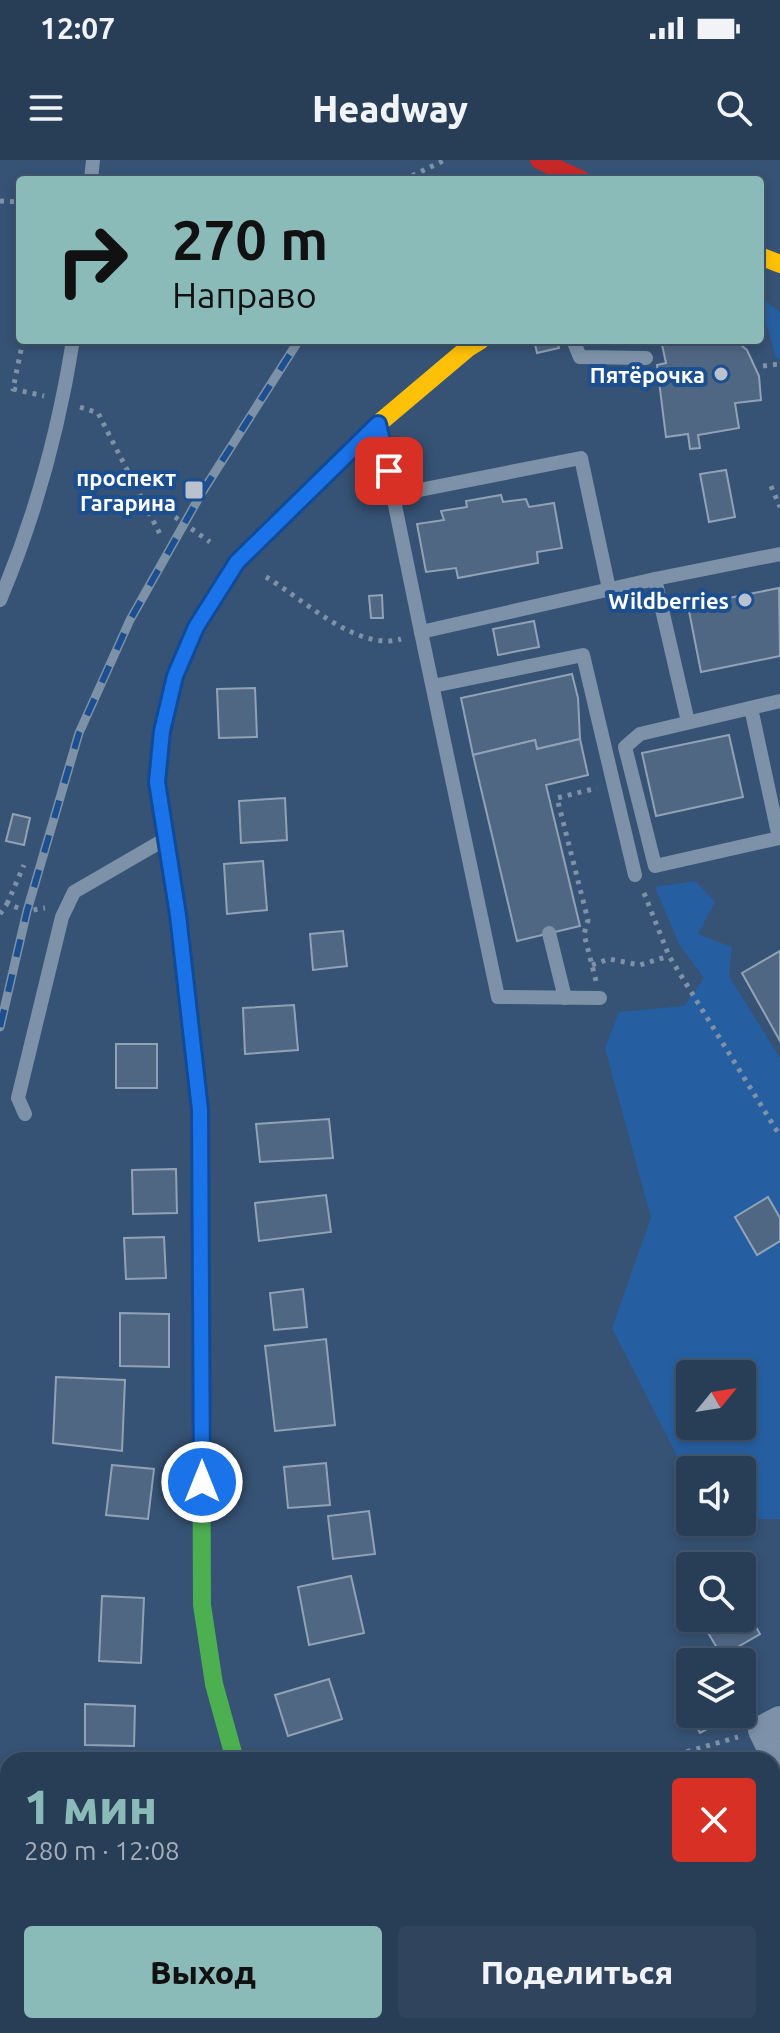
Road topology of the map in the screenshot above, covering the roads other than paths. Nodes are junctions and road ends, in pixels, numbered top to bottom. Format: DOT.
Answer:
graph roads {
  1 [pos="539,160"];
  2 [pos="570,176"];
  3 [pos="72,344"];
  4 [pos="474,344"];
  5 [pos="575,344"];
  6 [pos="646,358"];
  7 [pos="378,424"];
  8 [pos="394,495"];
  9 [pos="780,554"];
  10 [pos="655,579"];
  11 [pos="609,589"];
  12 [pos="0,600"];
  13 [pos="421,632"];
  14 [pos="433,686"];
  15 [pos="780,701"];
  16 [pos="751,708"];
  17 [pos="688,722"];
  18 [pos="166,838"];
  19 [pos="635,875"];
  20 [pos="549,933"];
  21 [pos="565,998"];
  22 [pos="600,998"];
  23 [pos="25,1114"];
  24 [pos="772,1725"];
  25 [pos="232,1752"];
  26 [pos="777,1752"];
  1 -- 2 [label="street"];
  3 -- 12 [label="lane"];
  4 -- 7 [label="street"];
  5 -- 6 [label="lane"];
  7 -- 8 [label="lane"];
  7 -- 18 [label="street"];
  8 -- 11 [label="lane"];
  8 -- 13 [label="lane"];
  9 -- 10 [label="lane"];
  10 -- 11 [label="lane"];
  10 -- 17 [label="lane"];
  11 -- 13 [label="lane"];
  13 -- 14 [label="lane"];
  14 -- 19 [label="lane"];
  14 -- 21 [label="lane"];
  15 -- 16 [label="lane"];
  16 -- 17 [label="lane"];
  16 -- 17 [label="lane"];
  18 -- 23 [label="lane"];
  18 -- 25 [label="street"];
  20 -- 21 [label="lane"];
  21 -- 22 [label="lane"];
  24 -- 26 [label="street"];
}
